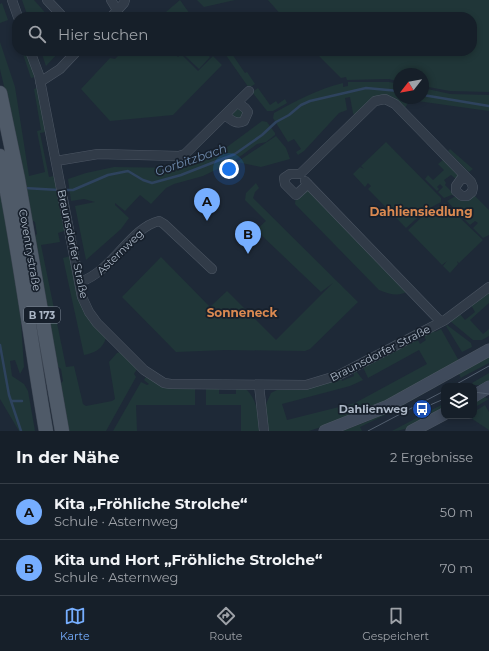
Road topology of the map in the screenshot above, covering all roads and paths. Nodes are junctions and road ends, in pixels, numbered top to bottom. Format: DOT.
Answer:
graph roads {
  1 [pos="12,0"];
  2 [pos="47,0"];
  3 [pos="111,0"];
  4 [pos="124,0"];
  5 [pos="16,12"];
  6 [pos="59,12"];
  7 [pos="114,12"];
  8 [pos="116,12"];
  9 [pos="32,56"];
  10 [pos="72,56"];
  11 [pos="40,82"];
  12 [pos="249,91"];
  13 [pos="0,94"];
  14 [pos="238,103"];
  15 [pos="225,115"];
  16 [pos="0,156"];
  17 [pos="56,161"];
  18 [pos="300,174"];
  19 [pos="11,179"];
  20 [pos="467,179"];
  21 [pos="308,184"];
  22 [pos="15,198"];
  23 [pos="212,269"];
  24 [pos="80,282"];
  25 [pos="489,287"];
  26 [pos="441,322"];
  27 [pos="489,350"];
  28 [pos="259,385"];
  29 [pos="489,387"];
  30 [pos="477,394"];
  31 [pos="441,416"];
  32 [pos="264,430"];
  33 [pos="46,431"];
  34 [pos="62,431"];
  35 [pos="325,431"];
  36 [pos="412,431"];
  1 -- 5 [label="street"];
  2 -- 6 [label="street"];
  3 -- 7 [label="street"];
  4 -- 8 [label="street"];
  9 -- 11 [label="street, Braunsdorfer Straße"];
  10 -- 11 [label="street"];
  11 -- 17 [label="street, Braunsdorfer Straße"];
  12 -- 14 [label="street"];
  13 -- 19 [label="main road, Coventrystraße / B 173"];
  14 -- 15 [label="street"];
  14 -- 15 [label="street"];
  15 -- 17 [label="street"];
  16 -- 19 [label="main road, Coventrystraße / B 173"];
  17 -- 24 [label="street, Braunsdorfer Straße"];
  18 -- 20 [label="street"];
  18 -- 21 [label="street"];
  18 -- 21 [label="street"];
  19 -- 22 [label="main road, Coventrystraße / B 173"];
  21 -- 26 [label="street"];
  22 -- 33 [label="main road, Coventrystraße / B 173"];
  22 -- 34 [label="main road, Coventrystraße / B 173"];
  23 -- 24 [label="street, Asternweg"];
  24 -- 28 [label="street, Braunsdorfer Straße"];
  25 -- 26 [label="street, Braunsdorfer Straße"];
  26 -- 28 [label="street, Braunsdorfer Straße"];
  27 -- 35 [label="main road"];
  28 -- 32 [label="street"];
  29 -- 30 [label="main road"];
  31 -- 36 [label="main road"];
}
